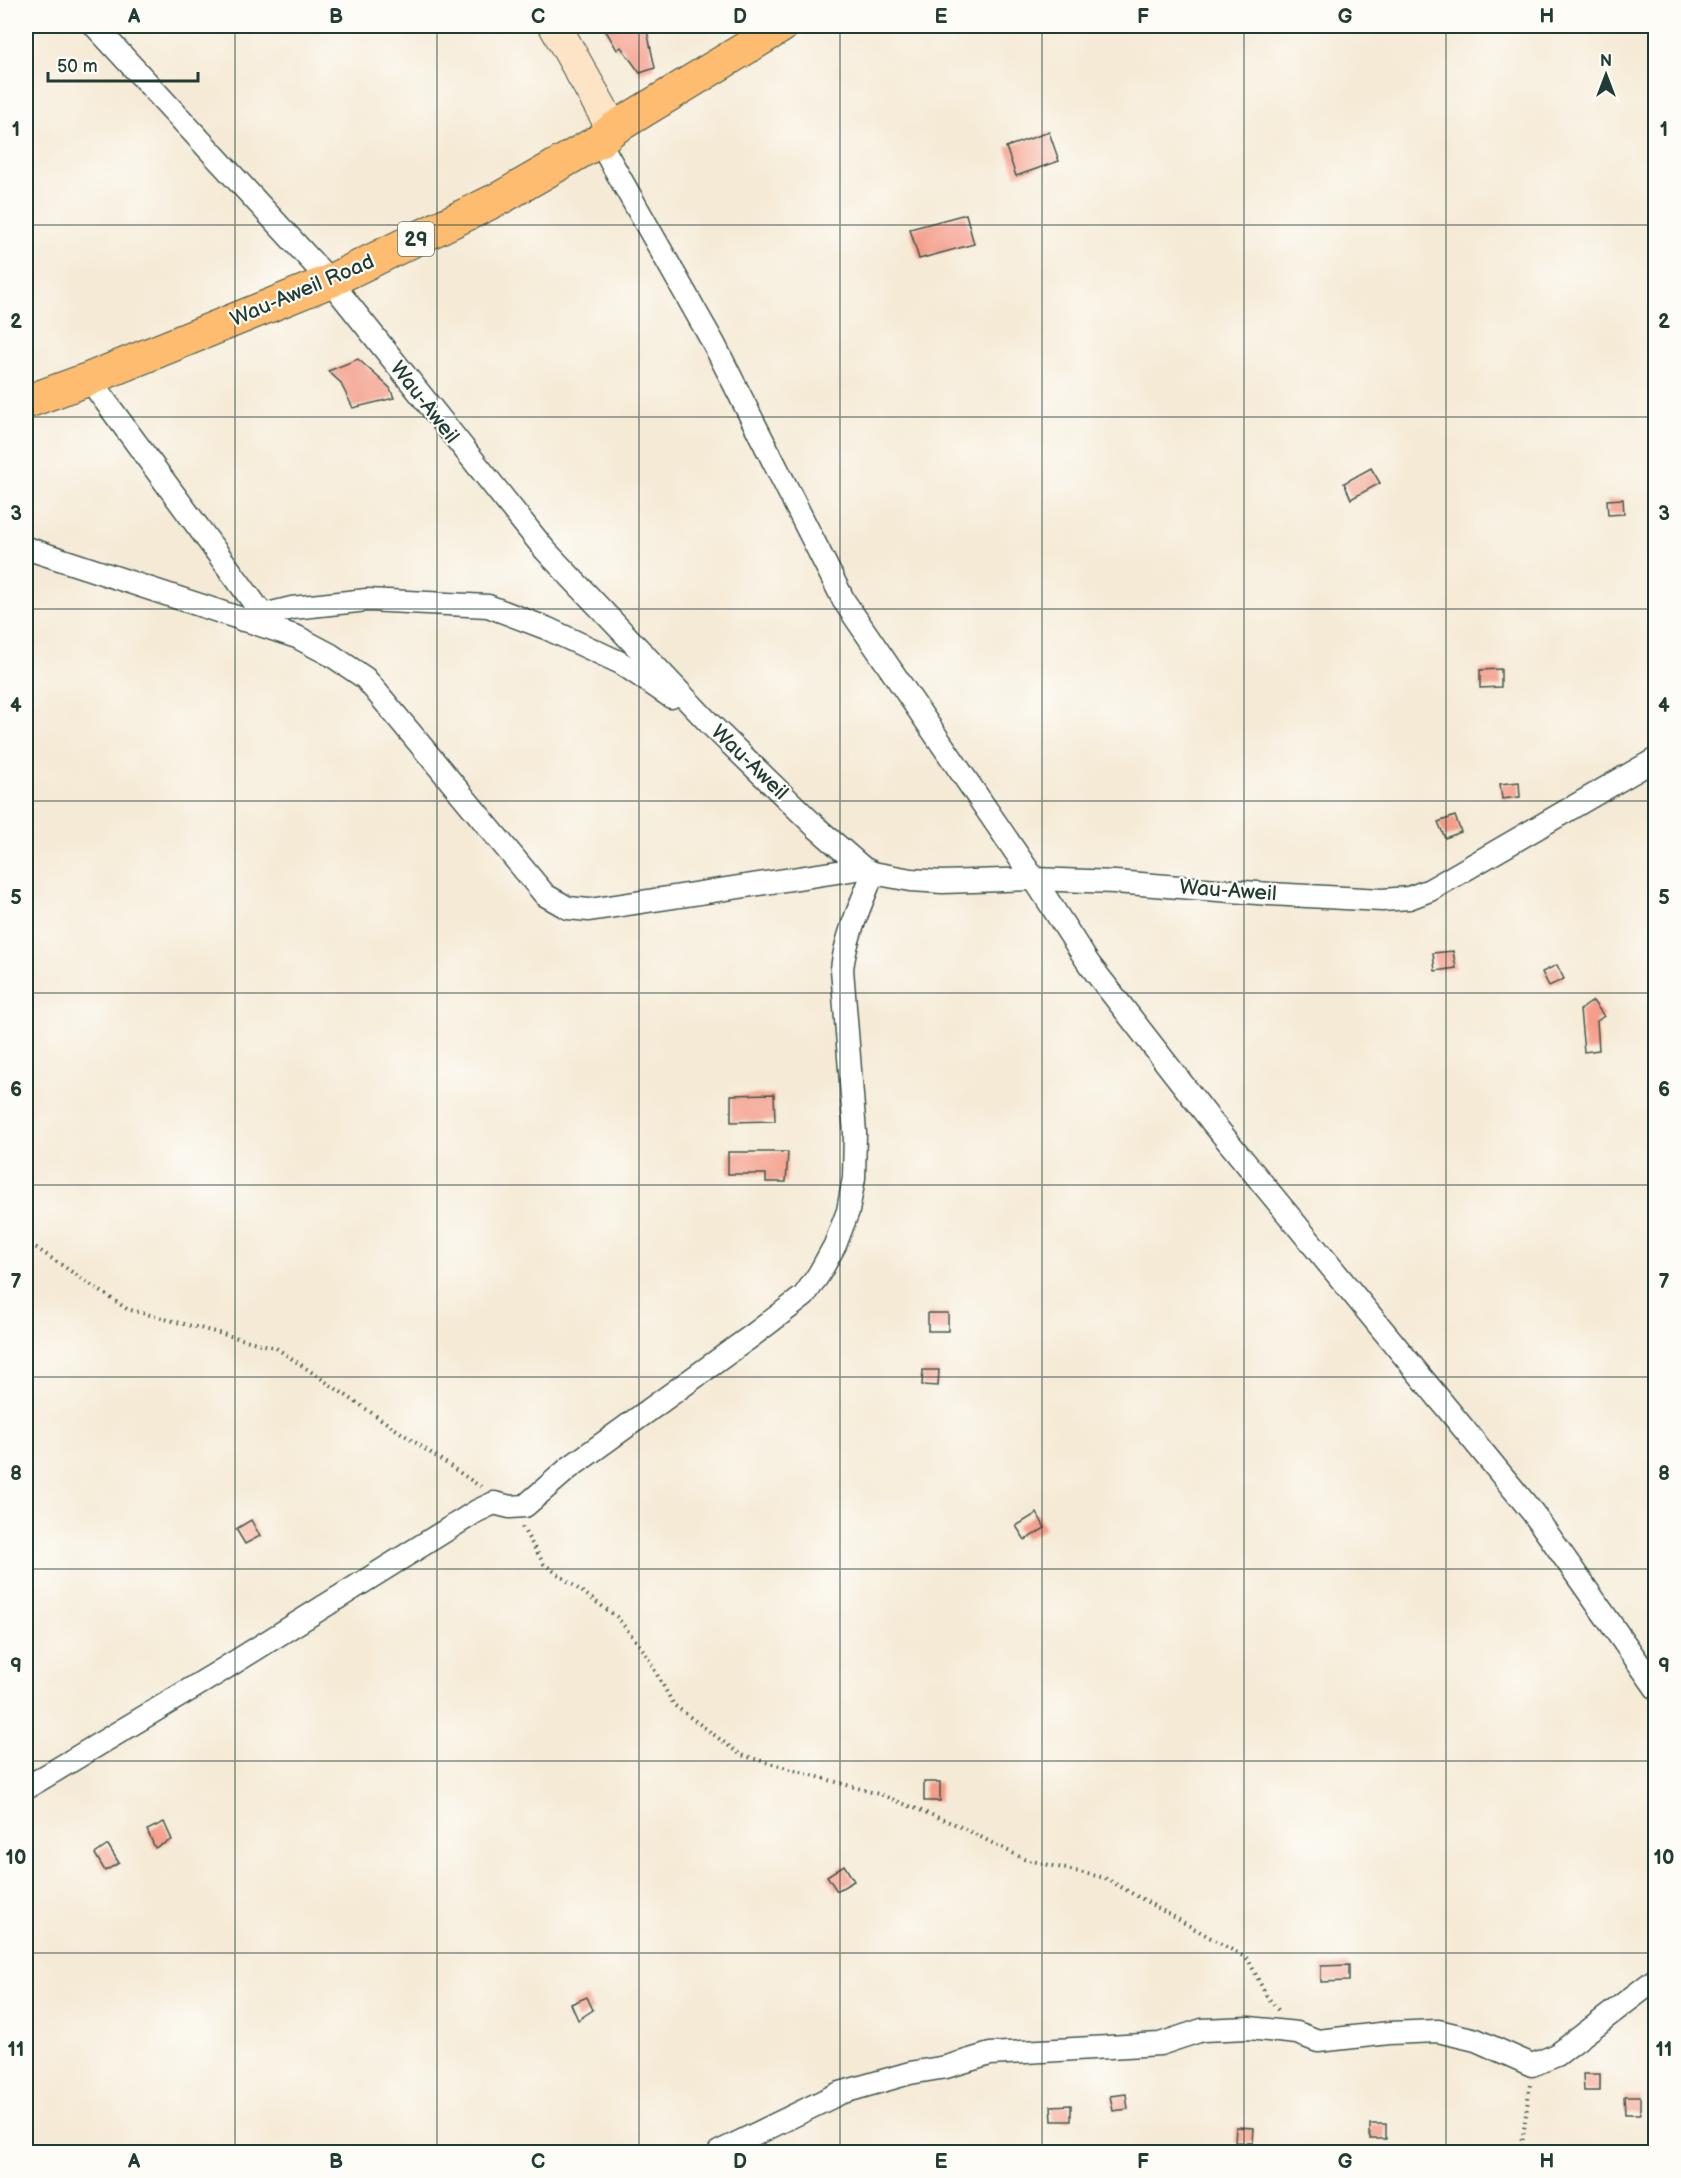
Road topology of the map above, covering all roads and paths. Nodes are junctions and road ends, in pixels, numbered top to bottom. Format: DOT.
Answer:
graph roads {
  1 [pos="95,26"];
  2 [pos="555,26"];
  3 [pos="782,26"];
  4 [pos="606,135"];
  5 [pos="330,281"];
  6 [pos="89,379"];
  7 [pos="26,402"];
  8 [pos="26,548"];
  9 [pos="253,617"];
  10 [pos="709,723"];
  11 [pos="1656,759"];
  12 [pos="868,871"];
  13 [pos="1034,879"];
  14 [pos="26,1241"];
  15 [pos="510,1507"];
  16 [pos="1656,1688"];
  17 [pos="26,1788"];
  18 [pos="1656,1979"];
  19 [pos="1297,2033"];
  20 [pos="1532,2065"];
  21 [pos="719,2152"];
  22 [pos="1521,2152"];
  1 -- 5 [label="street, Wau-Aweil"];
  2 -- 4 [label="street"];
  3 -- 4 [label="main road, Wau-Aweil Road / 29"];
  4 -- 5 [label="main road, Wau-Aweil Road / 29"];
  4 -- 13 [label="street"];
  5 -- 6 [label="main road, Wau-Aweil Road / 29"];
  5 -- 10 [label="street, Wau-Aweil"];
  6 -- 7 [label="main road, Wau-Aweil Road / 29"];
  6 -- 9 [label="street"];
  8 -- 9 [label="street"];
  9 -- 10 [label="street"];
  9 -- 12 [label="street"];
  10 -- 12 [label="street, Wau-Aweil"];
  11 -- 13 [label="street, Wau-Aweil"];
  12 -- 13 [label="street, Wau-Aweil"];
  12 -- 15 [label="street"];
  13 -- 16 [label="street"];
  14 -- 15 [label="path"];
  15 -- 17 [label="street"];
  15 -- 19 [label="path"];
  18 -- 20 [label="street"];
  19 -- 20 [label="street"];
  19 -- 21 [label="street"];
  20 -- 22 [label="path"];
}
